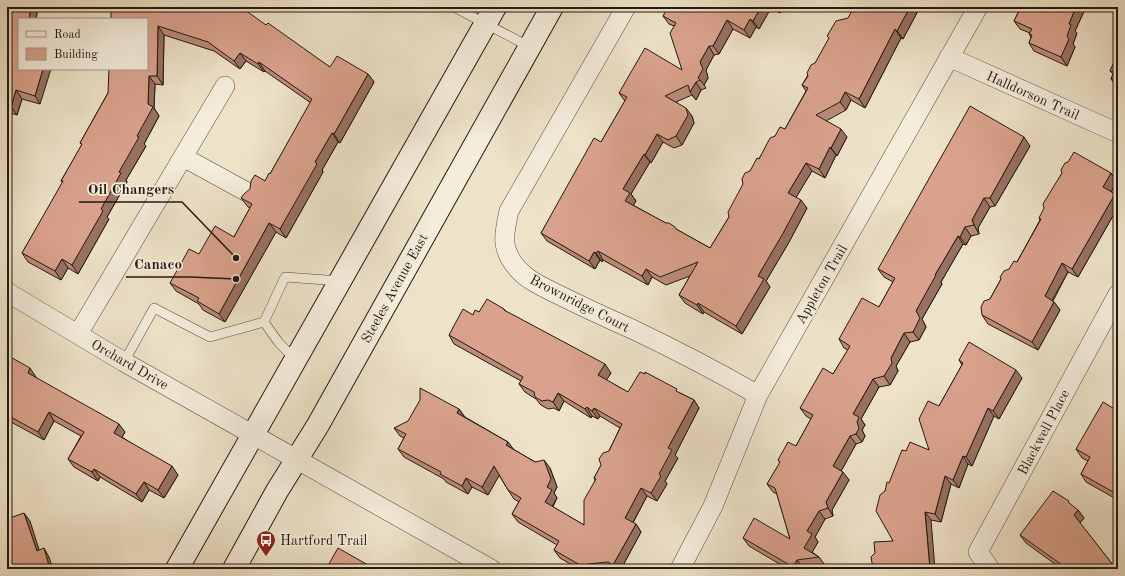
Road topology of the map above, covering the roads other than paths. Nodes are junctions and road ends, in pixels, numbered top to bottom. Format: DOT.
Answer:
graph roads {
  1 [pos="454,7"];
  2 [pos="552,7"];
  3 [pos="626,7"];
  4 [pos="978,7"];
  5 [pos="490,15"];
  6 [pos="530,48"];
  7 [pos="949,57"];
  8 [pos="225,86"];
  9 [pos="1118,133"];
  10 [pos="183,157"];
  11 [pos="247,192"];
  12 [pos="340,281"];
  13 [pos="7,292"];
  14 [pos="1118,294"];
  15 [pos="264,322"];
  16 [pos="78,334"];
  17 [pos="296,360"];
  18 [pos="124,362"];
  19 [pos="758,395"];
  20 [pos="253,435"];
  21 [pos="296,460"];
  22 [pos="177,569"];
  23 [pos="234,569"];
  24 [pos="491,569"];
  25 [pos="680,569"];
  26 [pos="990,569"];
  1 -- 5 [label="lane"];
  2 -- 6 [label="main road, Steeles Avenue East"];
  3 -- 19 [label="street, Brownridge Court"];
  4 -- 7 [label="street, Appleton Trail"];
  5 -- 6 [label="lane"];
  5 -- 12 [label="main road"];
  6 -- 21 [label="main road, Steeles Avenue East"];
  7 -- 9 [label="street, Halldorson Trail"];
  7 -- 19 [label="street, Appleton Trail"];
  8 -- 10 [label="street"];
  10 -- 11 [label="street"];
  10 -- 16 [label="street"];
  12 -- 15 [label="lane"];
  12 -- 17 [label="main road"];
  13 -- 16 [label="street, Orchard Drive"];
  14 -- 26 [label="street, Blackwell Place"];
  15 -- 17 [label="lane"];
  15 -- 18 [label="lane"];
  16 -- 18 [label="street, Orchard Drive"];
  17 -- 20 [label="main road"];
  18 -- 20 [label="street, Orchard Drive"];
  19 -- 25 [label="street, Appleton Trail"];
  20 -- 21 [label="street"];
  20 -- 22 [label="main road"];
  21 -- 23 [label="main road, Steeles Avenue East"];
  21 -- 24 [label="street"];
}
